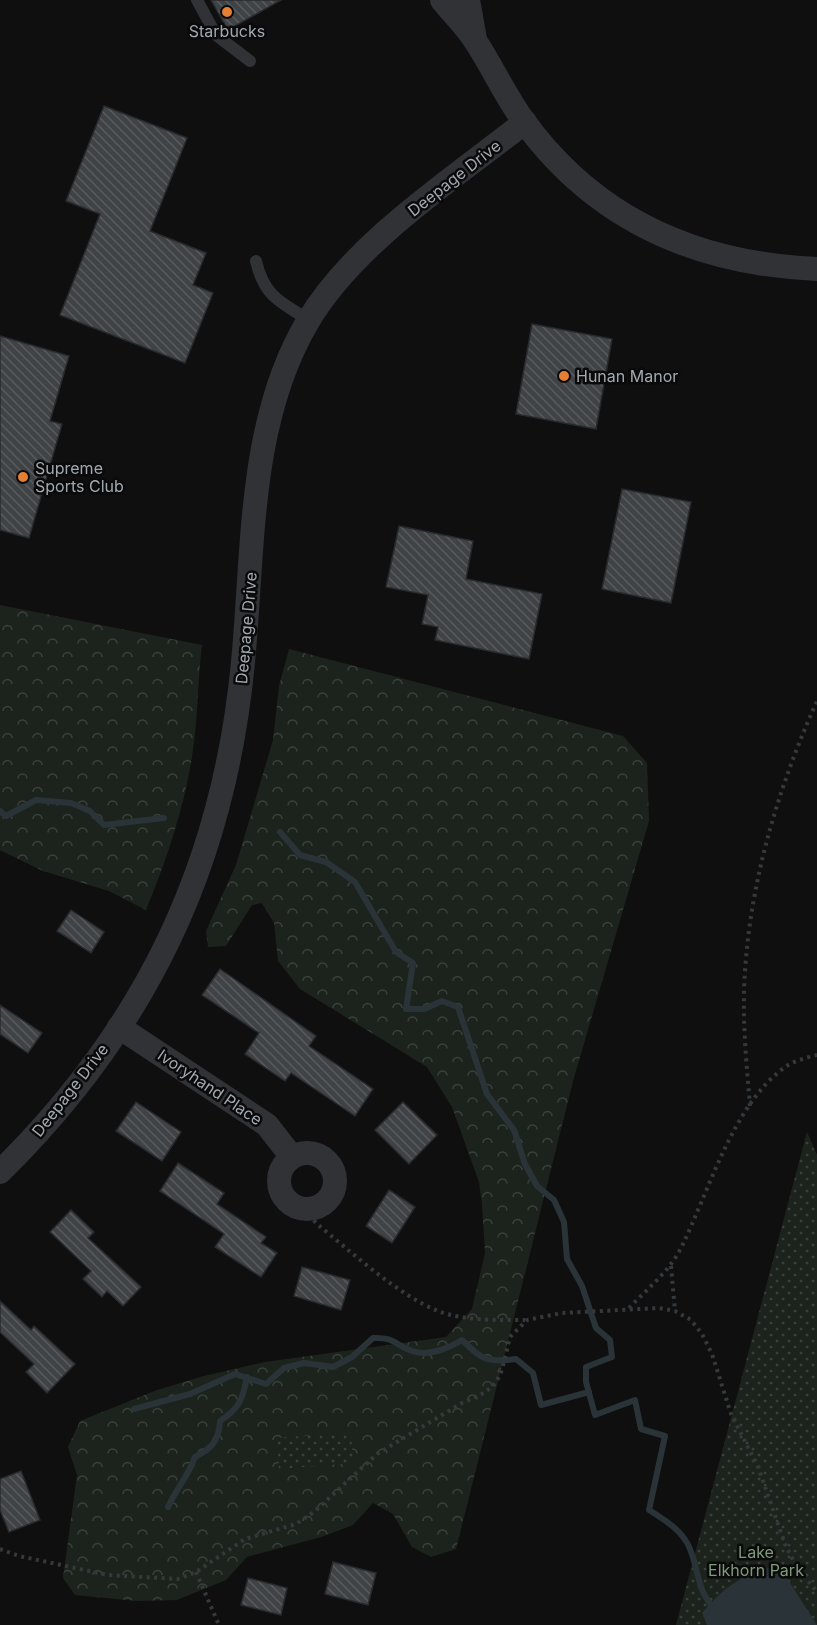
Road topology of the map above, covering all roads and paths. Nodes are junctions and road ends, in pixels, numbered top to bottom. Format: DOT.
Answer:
graph roads {
  1 [pos="197,0"];
  2 [pos="441,0"];
  3 [pos="468,0"];
  4 [pos="476,41"];
  5 [pos="250,61"];
  6 [pos="525,122"];
  7 [pos="256,261"];
  8 [pos="817,269"];
  9 [pos="309,320"];
  10 [pos="817,701"];
  11 [pos="119,1027"];
  12 [pos="817,1055"];
  13 [pos="750,1106"];
  14 [pos="292,1156"];
  15 [pos="0,1172"];
  16 [pos="304,1209"];
  17 [pos="671,1266"];
  18 [pos="629,1308"];
  19 [pos="675,1311"];
  20 [pos="527,1320"];
  21 [pos="0,1549"];
  22 [pos="196,1572"];
  23 [pos="817,1593"];
  24 [pos="219,1625"];
  1 -- 5 [label="lane"];
  2 -- 4 [label="street"];
  3 -- 4 [label="street"];
  4 -- 6 [label="street"];
  6 -- 8 [label="street"];
  6 -- 9 [label="street, Deepage Drive"];
  7 -- 9 [label="lane"];
  9 -- 11 [label="street, Deepage Drive"];
  10 -- 13 [label="path"];
  11 -- 14 [label="street, Ivoryhand Place"];
  11 -- 15 [label="street, Deepage Drive"];
  12 -- 13 [label="path"];
  13 -- 17 [label="path"];
  14 -- 16 [label="street"];
  14 -- 16 [label="street"];
  16 -- 20 [label="path"];
  17 -- 18 [label="path"];
  17 -- 19 [label="path"];
  18 -- 19 [label="path"];
  18 -- 20 [label="path"];
  19 -- 23 [label="path"];
  20 -- 22 [label="path"];
  21 -- 22 [label="path"];
  22 -- 24 [label="path"];
}
